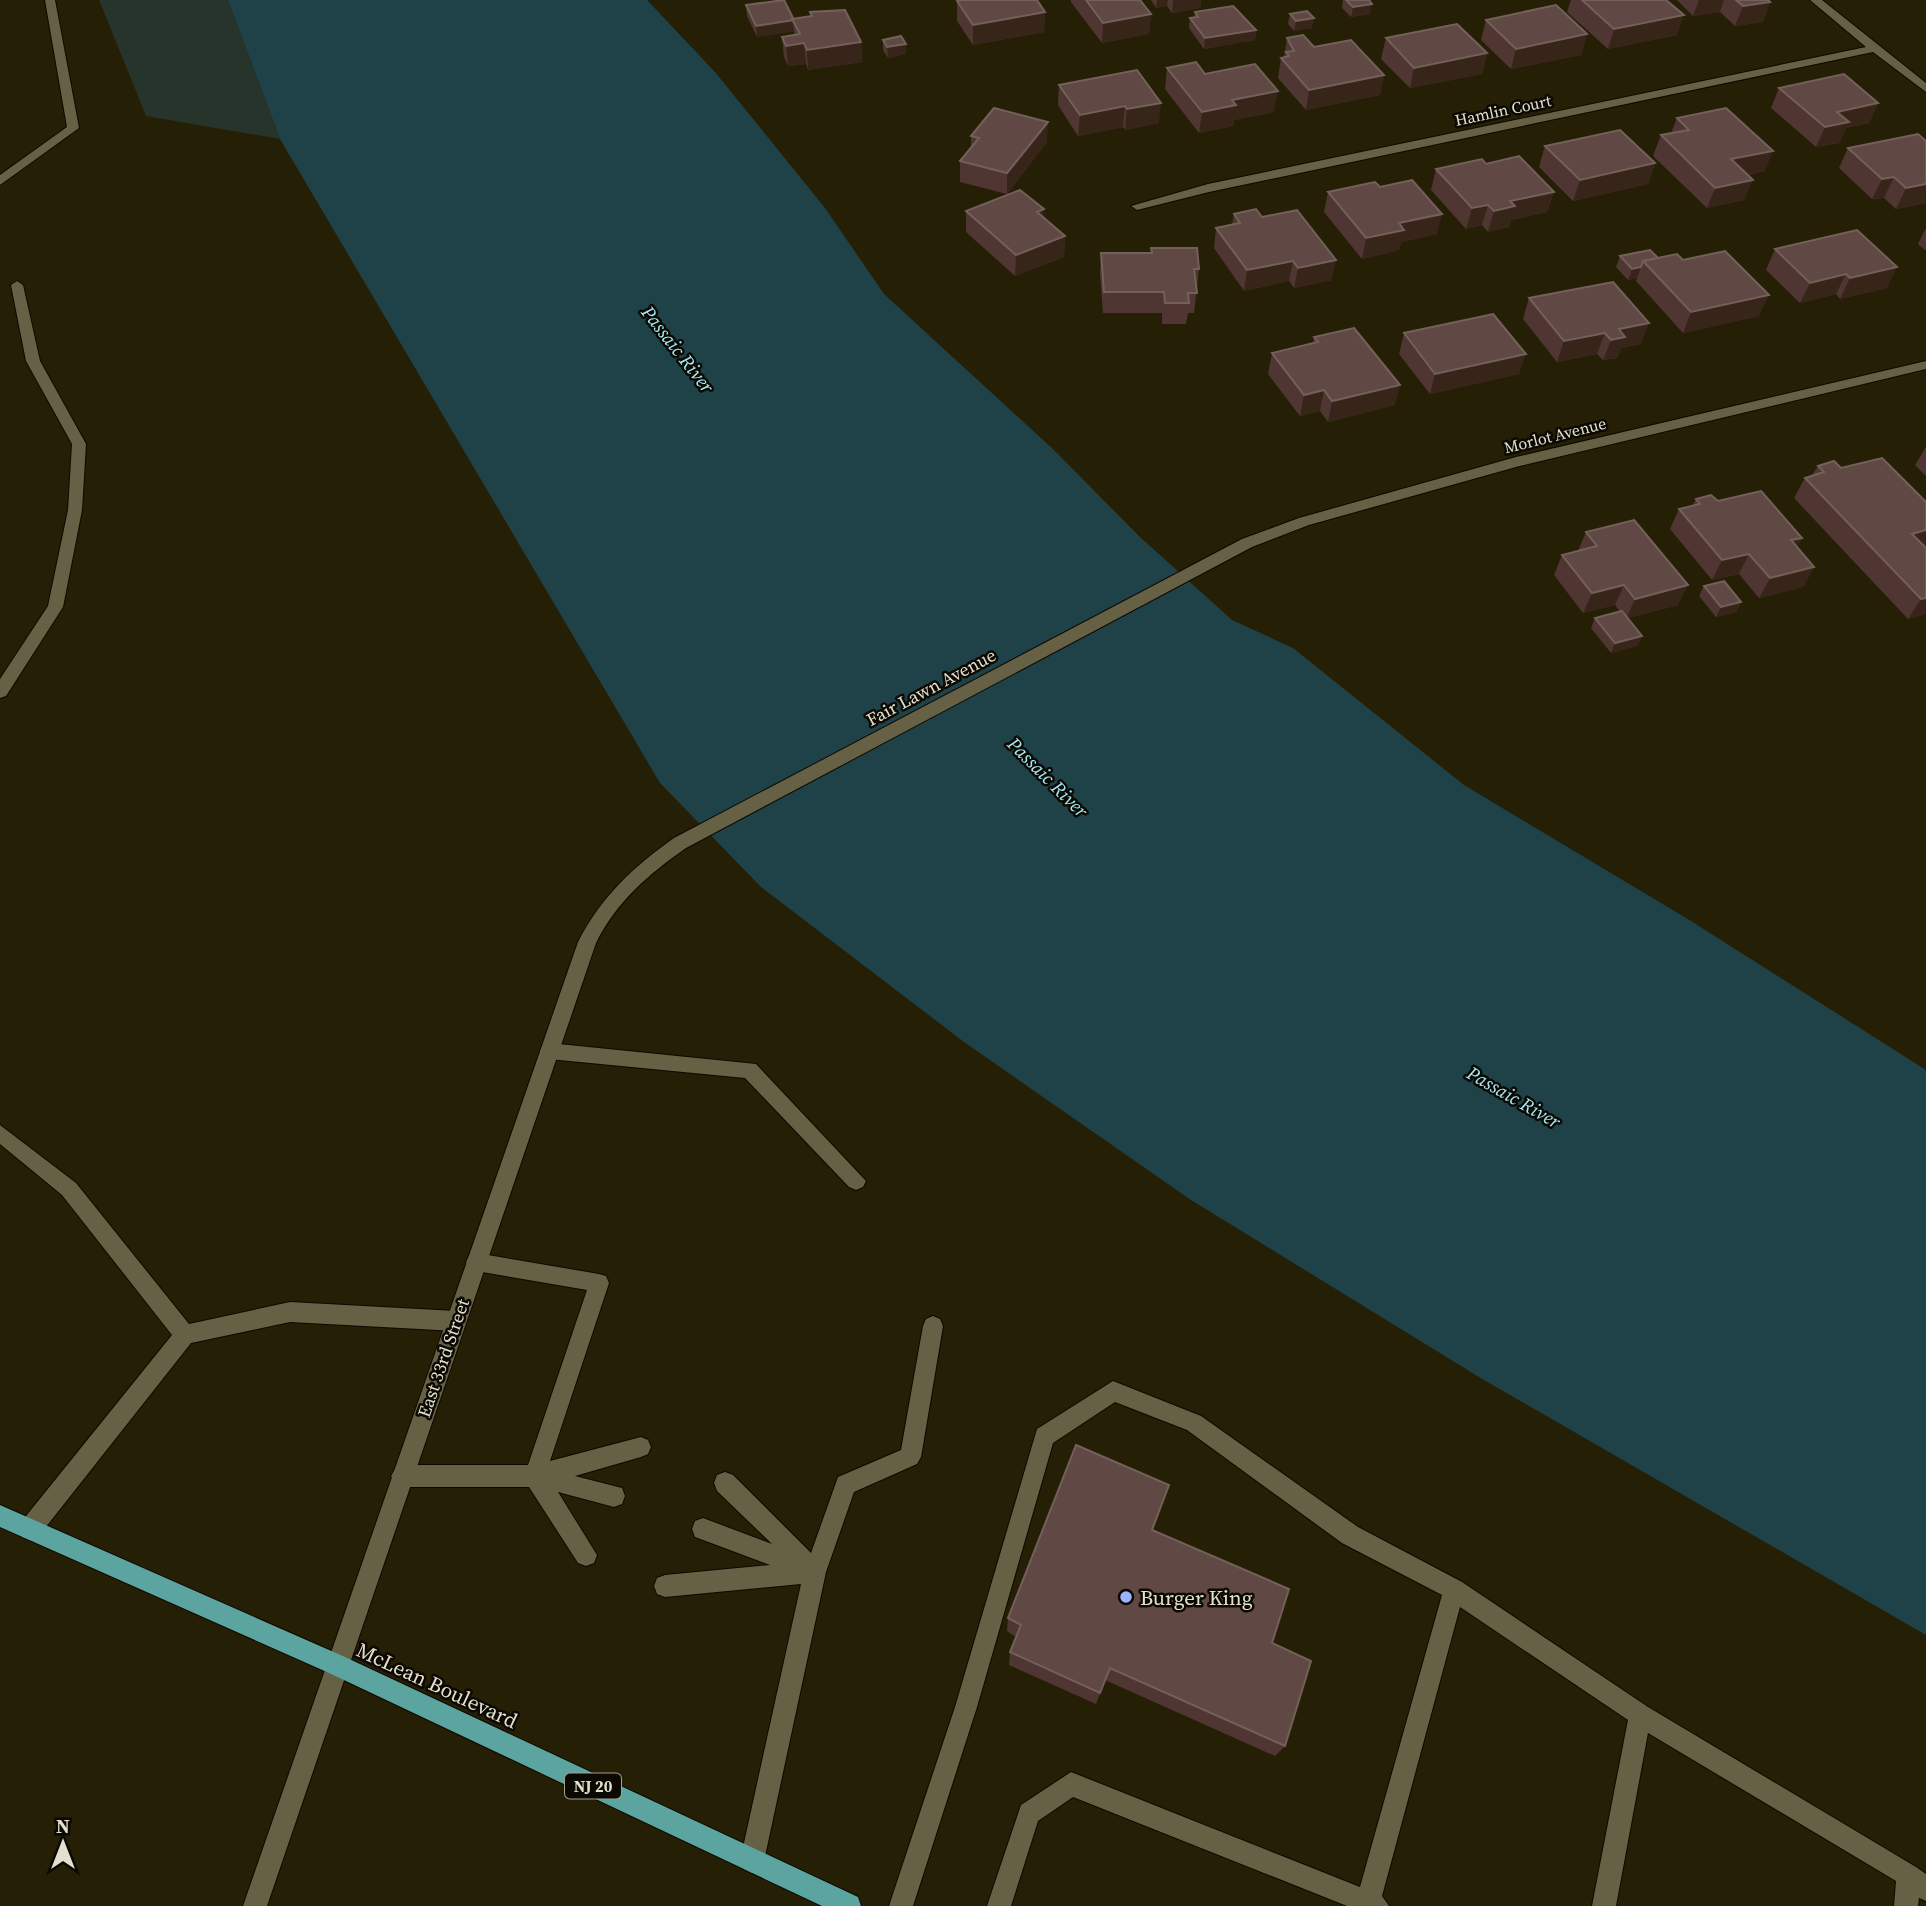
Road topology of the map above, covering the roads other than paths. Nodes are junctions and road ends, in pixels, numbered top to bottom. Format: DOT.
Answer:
graph roads {
  1 [pos="50,0"];
  2 [pos="1815,0"];
  3 [pos="1875,48"];
  4 [pos="1926,89"];
  5 [pos="0,181"];
  6 [pos="1137,206"];
  7 [pos="17,285"];
  8 [pos="1926,365"];
  9 [pos="1200,565"];
  10 [pos="0,692"];
  11 [pos="680,843"];
  12 [pos="549,1051"];
  13 [pos="0,1133"];
  14 [pos="856,1181"];
  15 [pos="476,1262"];
  16 [pos="456,1321"];
  17 [pos="933,1326"];
  18 [pos="185,1335"];
  19 [pos="641,1447"];
  20 [pos="402,1476"];
  21 [pos="536,1476"];
  22 [pos="725,1483"];
  23 [pos="614,1496"];
  24 [pos="0,1516"];
  25 [pos="30,1529"];
  26 [pos="703,1529"];
  27 [pos="586,1555"];
  28 [pos="815,1572"];
  29 [pos="665,1586"];
  30 [pos="1454,1590"];
  31 [pos="337,1665"];
  32 [pos="1640,1716"];
  33 [pos="752,1861"];
  34 [pos="1917,1882"];
  35 [pos="1372,1904"];
  36 [pos="255,1906"];
  37 [pos="849,1906"];
  38 [pos="901,1906"];
  39 [pos="999,1906"];
  40 [pos="1604,1906"];
  41 [pos="1906,1906"];
  1 -- 5 [label="main road"];
  2 -- 3 [label="main road"];
  3 -- 4 [label="main road"];
  3 -- 6 [label="main road, Hamlin Court"];
  7 -- 10 [label="main road"];
  8 -- 9 [label="main road, Morlot Avenue"];
  9 -- 11 [label="main road, Fair Lawn Avenue"];
  11 -- 12 [label="main road, East 33rd Street"];
  12 -- 14 [label="main road"];
  12 -- 15 [label="main road, East 33rd Street"];
  13 -- 18 [label="main road"];
  15 -- 16 [label="main road, East 33rd Street"];
  15 -- 21 [label="main road"];
  16 -- 18 [label="main road"];
  16 -- 20 [label="main road, East 33rd Street"];
  17 -- 28 [label="main road"];
  18 -- 25 [label="main road"];
  19 -- 21 [label="main road"];
  20 -- 21 [label="main road"];
  20 -- 31 [label="main road, East 33rd Street"];
  21 -- 23 [label="main road"];
  21 -- 27 [label="main road"];
  22 -- 28 [label="main road"];
  24 -- 25 [label="main road, McLean Boulevard / NJ 20"];
  25 -- 31 [label="main road, McLean Boulevard / NJ 20"];
  26 -- 28 [label="main road"];
  28 -- 29 [label="main road"];
  28 -- 33 [label="main road"];
  30 -- 32 [label="main road"];
  30 -- 35 [label="main road"];
  30 -- 38 [label="main road"];
  31 -- 33 [label="main road, McLean Boulevard / NJ 20"];
  31 -- 36 [label="main road, East 33rd Street"];
  32 -- 34 [label="main road"];
  32 -- 40 [label="main road"];
  33 -- 37 [label="main road, McLean Boulevard / NJ 20"];
  34 -- 41 [label="main road"];
  35 -- 39 [label="main road"];
}
